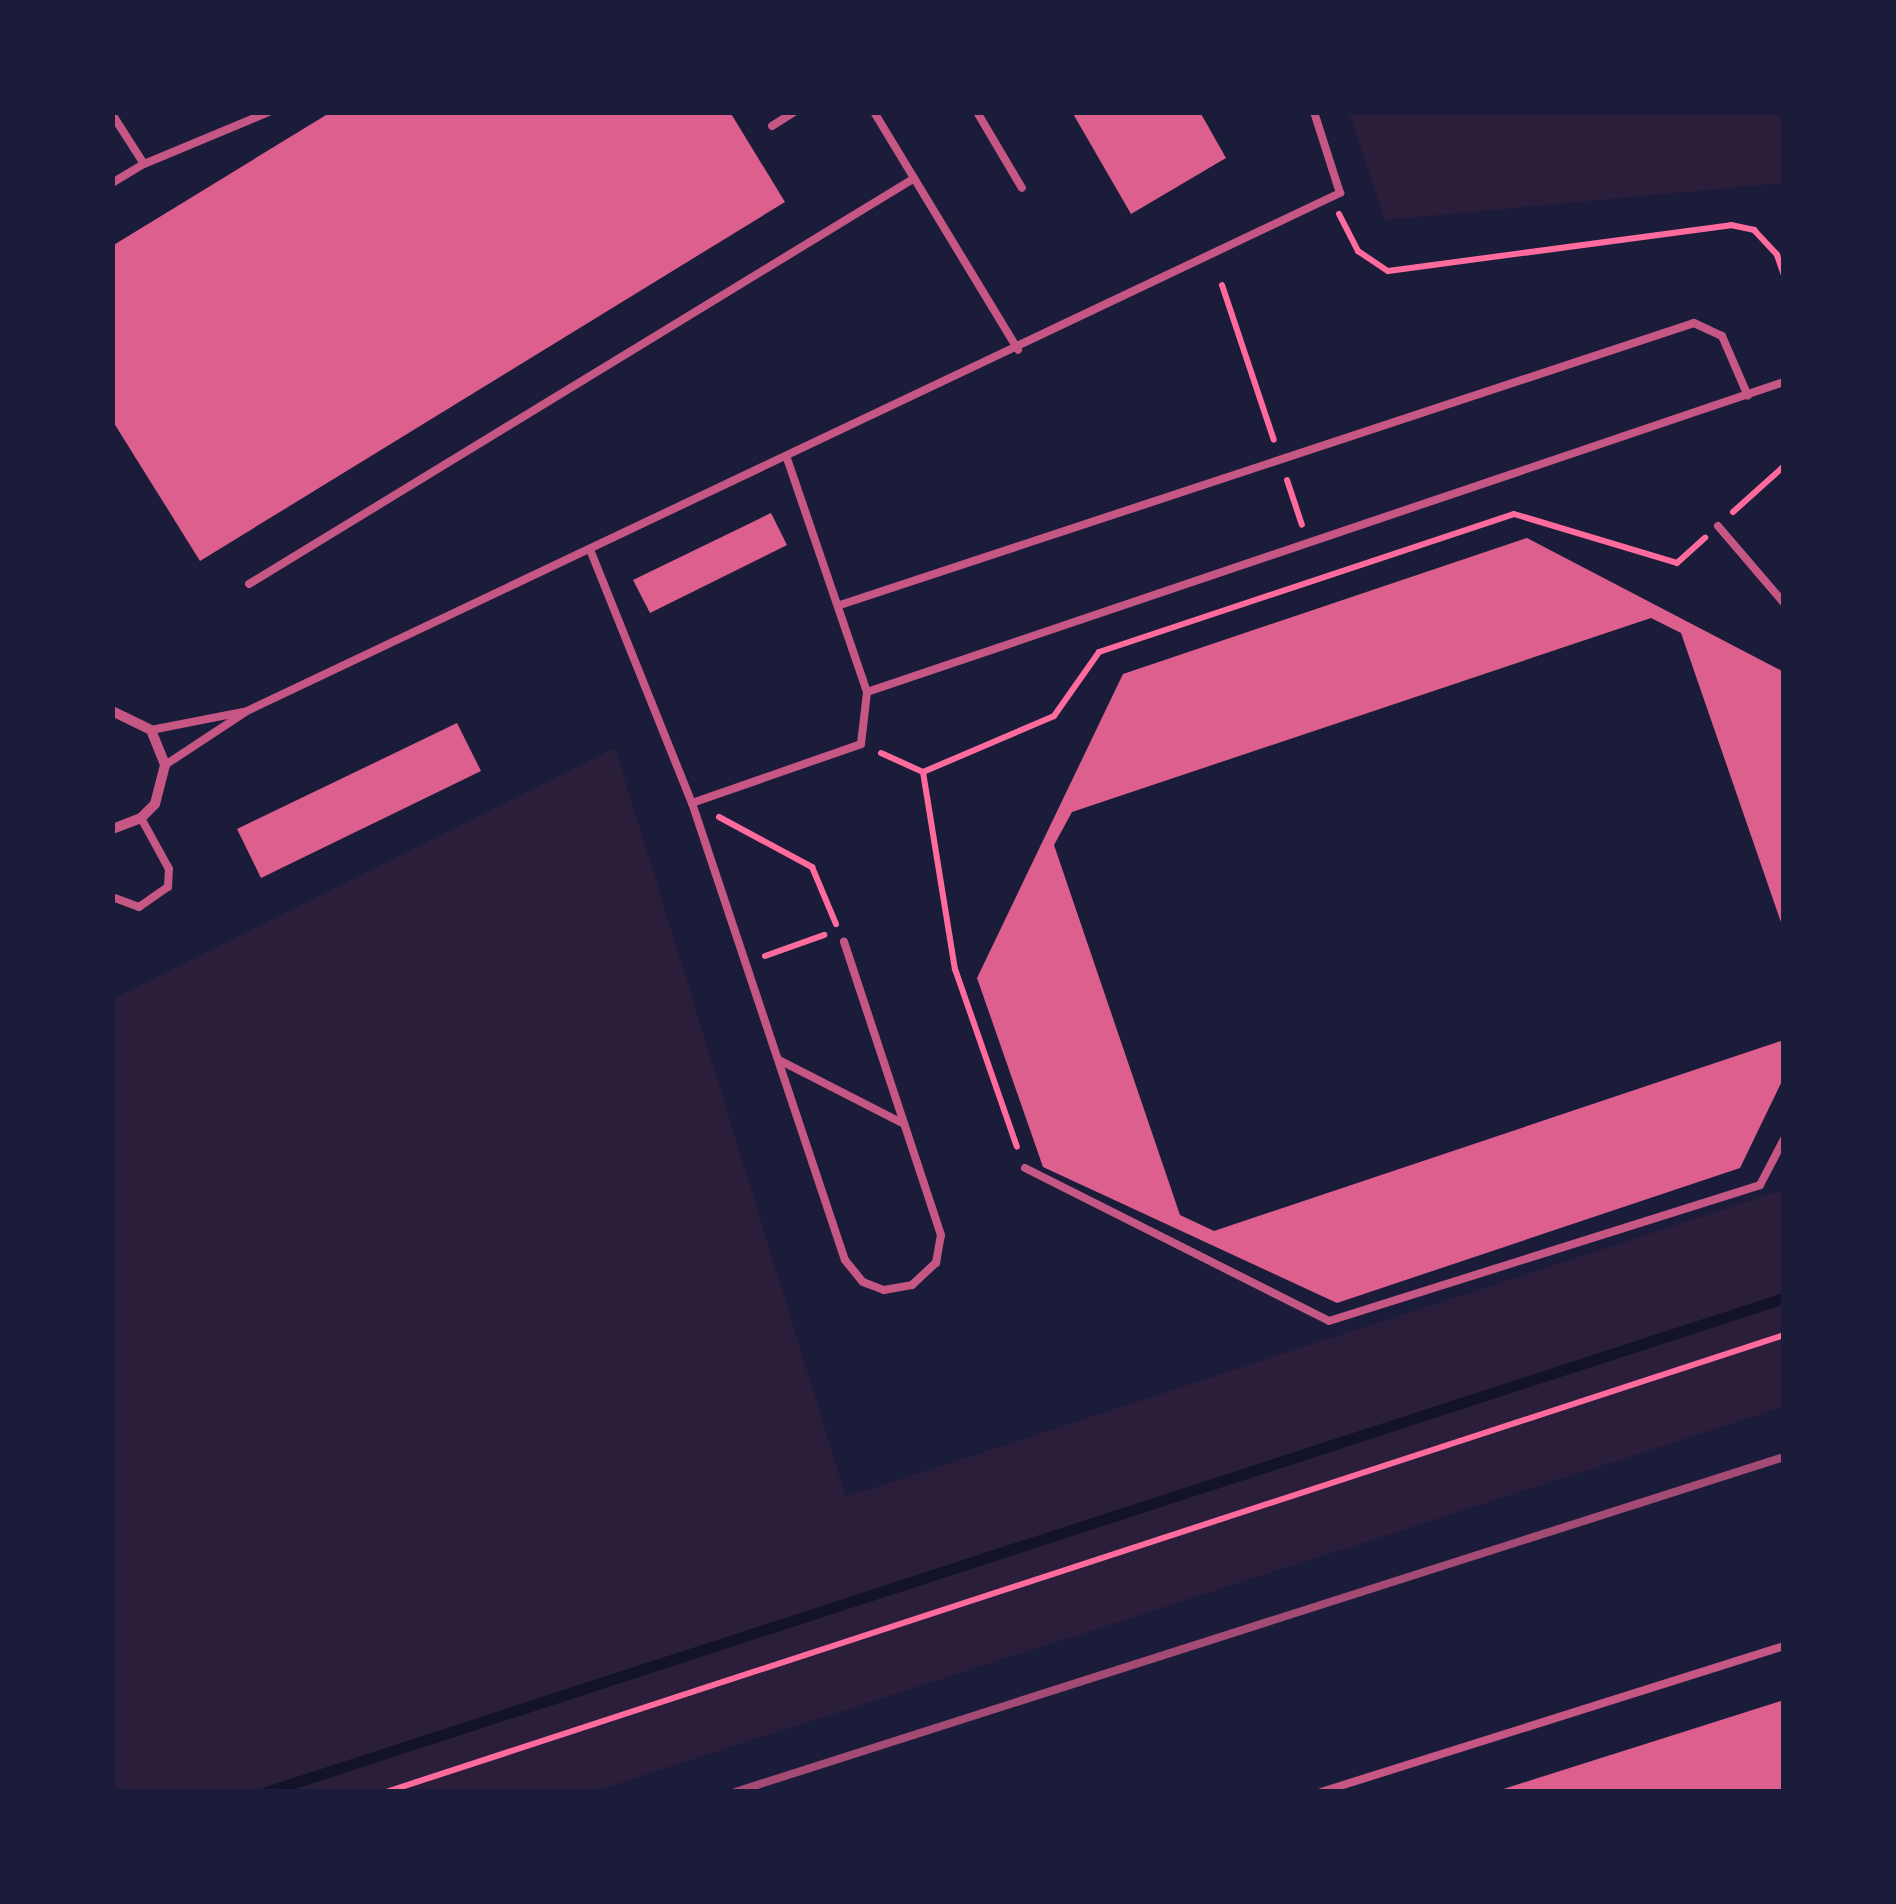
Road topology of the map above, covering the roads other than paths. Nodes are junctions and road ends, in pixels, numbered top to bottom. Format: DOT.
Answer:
graph roads {
  1 [pos="269,112"];
  2 [pos="794,112"];
  3 [pos="874,112"];
  4 [pos="978,112"];
  5 [pos="1314,112"];
  6 [pos="112,114"];
  7 [pos="772,126"];
  8 [pos="144,164"];
  9 [pos="913,180"];
  10 [pos="112,183"];
  11 [pos="1022,188"];
  12 [pos="1018,350"];
  13 [pos="1784,382"];
  14 [pos="1748,396"];
  15 [pos="787,460"];
  16 [pos="1718,526"];
  17 [pos="590,552"];
  18 [pos="249,584"];
  19 [pos="1784,603"];
  20 [pos="840,606"];
  21 [pos="867,692"];
  22 [pos="112,711"];
  23 [pos="247,711"];
  24 [pos="151,730"];
  25 [pos="166,765"];
  26 [pos="692,802"];
  27 [pos="142,818"];
  28 [pos="112,829"];
  29 [pos="112,897"];
  30 [pos="844,942"];
  31 [pos="778,1060"];
  32 [pos="904,1124"];
  33 [pos="1784,1138"];
  34 [pos="1025,1168"];
  35 [pos="1784,1646"];
  36 [pos="1321,1792"];
  1 -- 8 [label="lane"];
  2 -- 7 [label="lane"];
  3 -- 9 [label="lane"];
  4 -- 11 [label="lane"];
  5 -- 12 [label="lane"];
  6 -- 8 [label="lane"];
  8 -- 10 [label="lane"];
  9 -- 12 [label="lane"];
  9 -- 18 [label="lane"];
  12 -- 15 [label="lane"];
  13 -- 14 [label="lane"];
  14 -- 20 [label="lane"];
  14 -- 21 [label="lane"];
  15 -- 17 [label="lane"];
  15 -- 20 [label="lane"];
  16 -- 19 [label="lane"];
  17 -- 23 [label="lane"];
  17 -- 26 [label="lane"];
  20 -- 21 [label="lane"];
  21 -- 26 [label="lane"];
  22 -- 24 [label="street"];
  23 -- 24 [label="lane"];
  23 -- 25 [label="lane"];
  24 -- 25 [label="street"];
  25 -- 27 [label="street"];
  26 -- 31 [label="lane"];
  27 -- 28 [label="street"];
  27 -- 29 [label="lane"];
  30 -- 32 [label="lane"];
  31 -- 32 [label="lane"];
  31 -- 32 [label="lane"];
  33 -- 34 [label="lane"];
  35 -- 36 [label="lane"];
}
